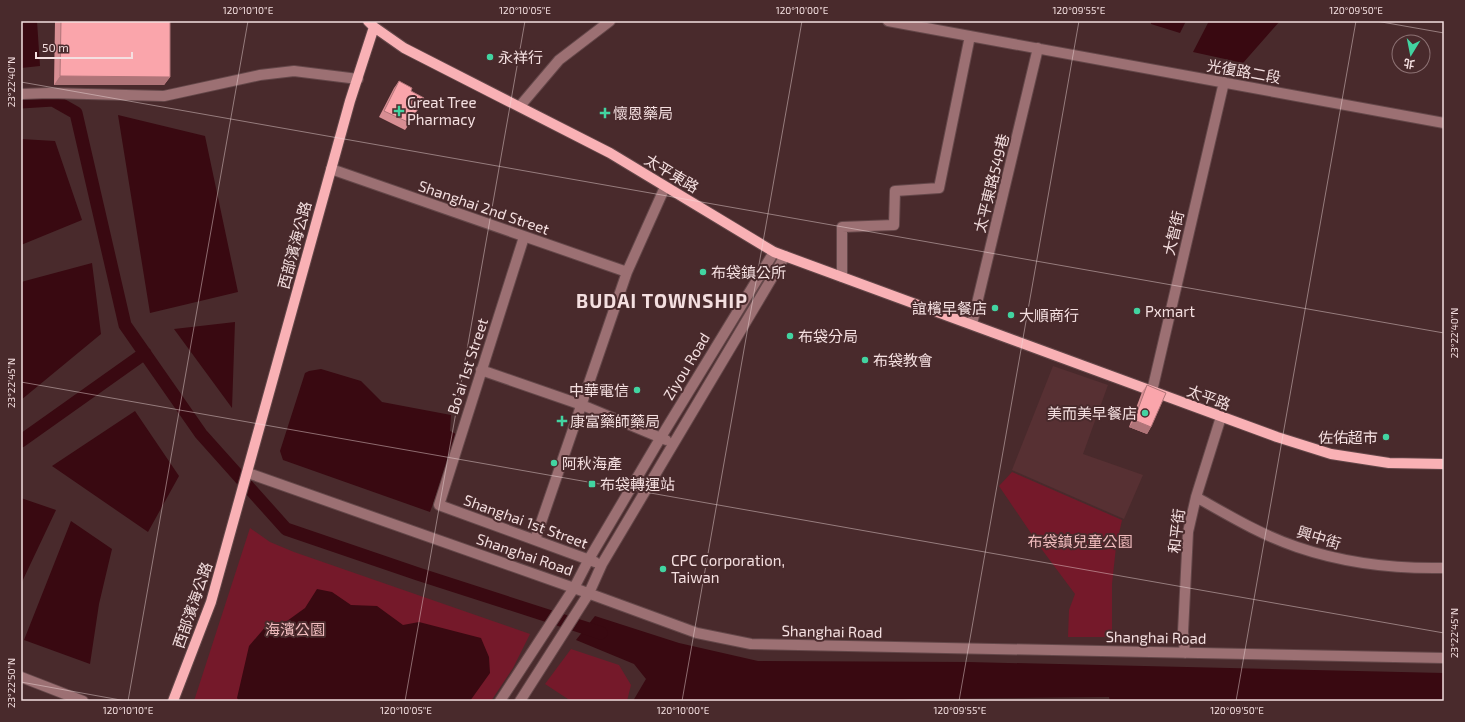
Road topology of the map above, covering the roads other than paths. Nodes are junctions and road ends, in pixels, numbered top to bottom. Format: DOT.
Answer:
graph roads {
  1 [pos="610,21"];
  2 [pos="888,21"];
  3 [pos="371,24"];
  4 [pos="970,36"];
  5 [pos="1038,48"];
  6 [pos="358,79"];
  7 [pos="1224,82"];
  8 [pos="21,94"];
  9 [pos="520,106"];
  10 [pos="1444,123"];
  11 [pos="331,169"];
  12 [pos="665,187"];
  13 [pos="524,237"];
  14 [pos="774,252"];
  15 [pos="785,256"];
  16 [pos="627,272"];
  17 [pos="842,277"];
  18 [pos="972,324"];
  19 [pos="481,370"];
  20 [pos="1152,391"];
  21 [pos="582,404"];
  22 [pos="1220,417"];
  23 [pos="661,437"];
  24 [pos="673,443"];
  25 [pos="1444,464"];
  26 [pos="248,473"];
  27 [pos="1196,497"];
  28 [pos="439,505"];
  29 [pos="535,540"];
  30 [pos="589,560"];
  31 [pos="602,564"];
  32 [pos="1444,568"];
  33 [pos="574,588"];
  34 [pos="589,593"];
  35 [pos="1185,653"];
  36 [pos="1444,658"];
  37 [pos="21,677"];
  38 [pos="83,701"];
  39 [pos="173,701"];
  40 [pos="500,701"];
  41 [pos="520,701"];
  1 -- 9 [label="street"];
  2 -- 4 [label="street, 光復路二段"];
  3 -- 6 [label="main road, 西部濱海公路"];
  3 -- 9 [label="main road, 太平東路"];
  4 -- 5 [label="street, 光復路二段"];
  4 -- 17 [label="street"];
  5 -- 7 [label="street, 光復路二段"];
  5 -- 18 [label="street, 太平東路549巷"];
  6 -- 8 [label="street"];
  6 -- 11 [label="main road, 西部濱海公路"];
  7 -- 10 [label="street, 光復路二段"];
  7 -- 20 [label="street, 大智街"];
  9 -- 12 [label="main road, 太平東路"];
  11 -- 13 [label="street, Shanghai 2nd Street"];
  11 -- 26 [label="main road, 西部濱海公路"];
  12 -- 14 [label="main road, 太平東路"];
  12 -- 16 [label="street"];
  13 -- 16 [label="street, Shanghai 2nd Street"];
  13 -- 19 [label="street, Bo’ai 1st Street"];
  14 -- 15 [label="main road, 太平東路"];
  14 -- 23 [label="street, Ziyou Road"];
  15 -- 17 [label="main road, 太平東路"];
  15 -- 24 [label="street, Ziyou Road"];
  16 -- 21 [label="street"];
  17 -- 18 [label="main road, 太平東路"];
  18 -- 20 [label="main road, 太平路"];
  19 -- 21 [label="street"];
  19 -- 28 [label="street, Bo’ai 1st Street"];
  20 -- 22 [label="main road, 太平路"];
  21 -- 23 [label="street"];
  21 -- 29 [label="street"];
  22 -- 25 [label="main road, 太平路"];
  22 -- 27 [label="street, 和平街"];
  23 -- 24 [label="street"];
  23 -- 30 [label="street, Ziyou Road"];
  24 -- 31 [label="street, Ziyou Road"];
  26 -- 33 [label="street, Shanghai Road"];
  26 -- 39 [label="main road, 西部濱海公路"];
  27 -- 32 [label="street, 興中街"];
  27 -- 35 [label="street, 和平街"];
  28 -- 29 [label="street, Shanghai 1st Street"];
  29 -- 30 [label="street, Shanghai 1st Street"];
  30 -- 31 [label="street, Shanghai 1st Street"];
  30 -- 33 [label="street, Ziyou Road"];
  31 -- 34 [label="street, Ziyou Road"];
  33 -- 34 [label="street, Shanghai Road"];
  33 -- 40 [label="street, Ziyou Road"];
  34 -- 35 [label="street, Shanghai Road"];
  34 -- 41 [label="street, Ziyou Road"];
  35 -- 36 [label="street, Shanghai Road"];
  37 -- 38 [label="street"];
}
